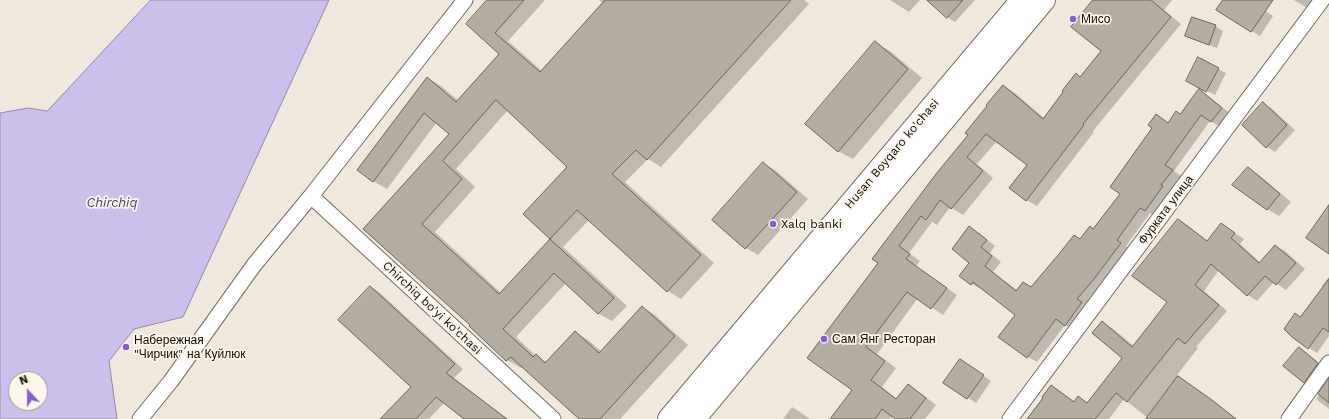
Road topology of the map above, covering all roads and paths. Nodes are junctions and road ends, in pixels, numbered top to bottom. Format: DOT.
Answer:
graph roads {
  1 [pos="465,0"];
  2 [pos="1022,0"];
  3 [pos="1044,0"];
  4 [pos="1322,0"];
  5 [pos="311,196"];
  6 [pos="1329,363"];
  7 [pos="140,419"];
  8 [pos="553,419"];
  9 [pos="669,419"];
  10 [pos="694,419"];
  11 [pos="1010,419"];
  12 [pos="1288,419"];
  1 -- 5 [label="street"];
  2 -- 9 [label="main road, Husan Boyqaro ko'chasi"];
  3 -- 10 [label="main road, Husan Boyqaro ko'chasi"];
  4 -- 11 [label="street, Фурката улица"];
  5 -- 7 [label="street"];
  5 -- 8 [label="street, Chirchiq bo'yi ko'chasi"];
  6 -- 12 [label="street"];
}
